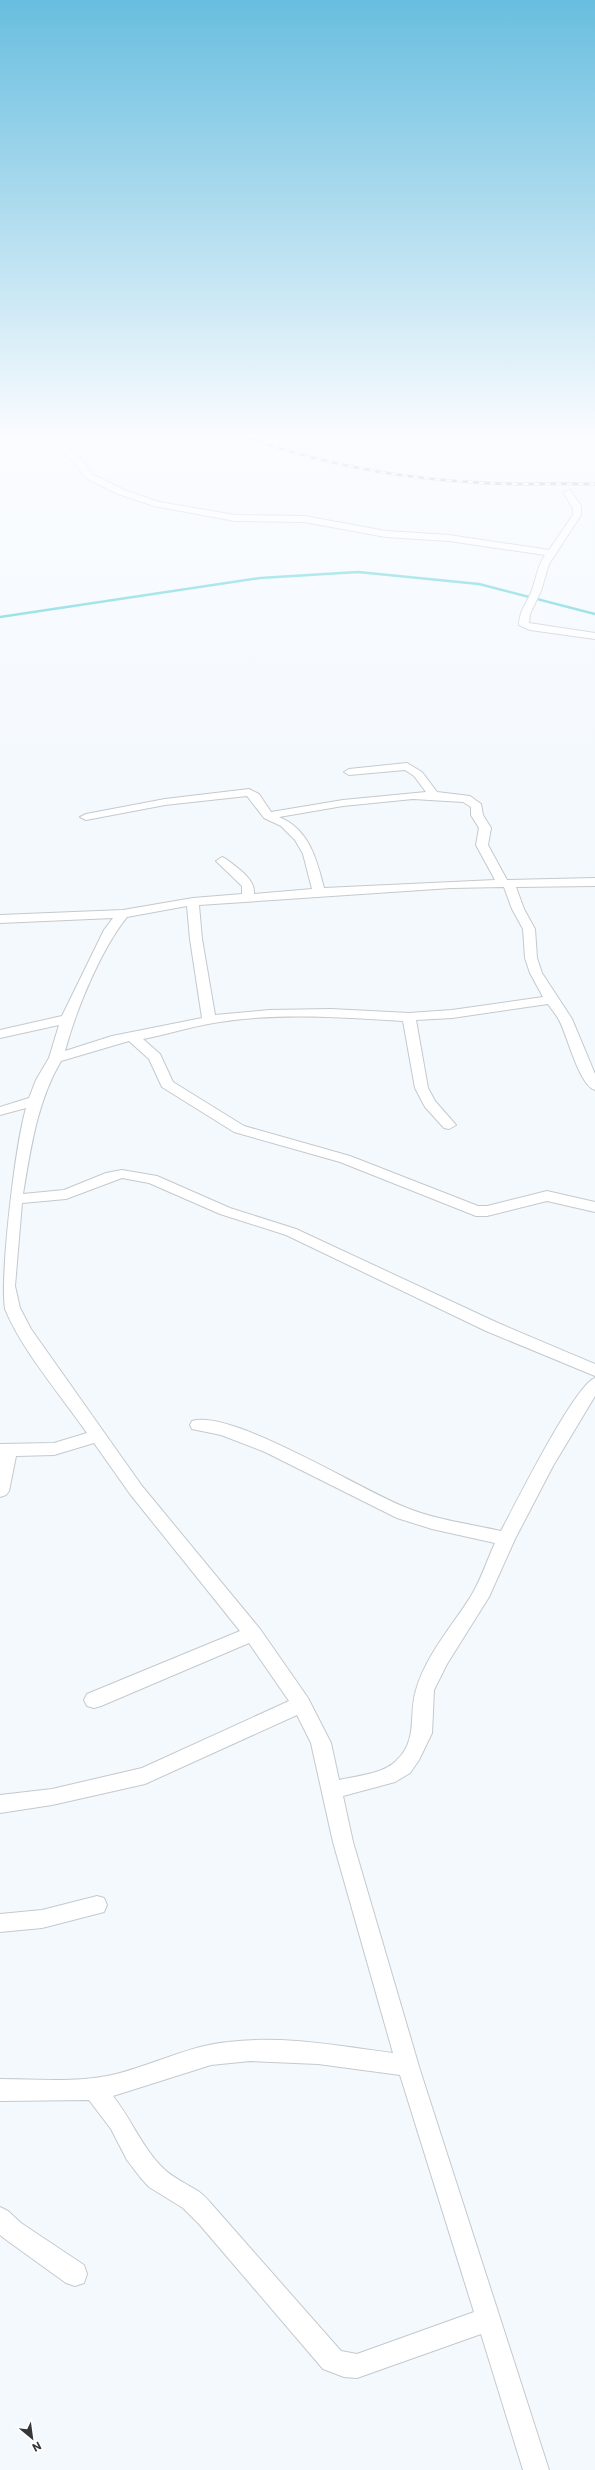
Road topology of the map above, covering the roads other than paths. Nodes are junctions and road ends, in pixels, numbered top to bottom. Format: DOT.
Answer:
graph roads {
  1 [pos="512,547"];
  2 [pos="555,547"];
  3 [pos="551,553"];
  4 [pos="595,636"];
  5 [pos="349,772"];
  6 [pos="435,797"];
  7 [pos="268,816"];
  8 [pos="86,817"];
  9 [pos="222,860"];
  10 [pos="595,882"];
  11 [pos="506,883"];
  12 [pos="319,892"];
  13 [pos="248,898"];
  14 [pos="193,902"];
  15 [pos="123,914"];
  16 [pos="0,920"];
  17 [pos="551,1000"];
  18 [pos="409,1017"];
  19 [pos="67,1019"];
  20 [pos="210,1020"];
  21 [pos="0,1034"];
  22 [pos="131,1037"];
  23 [pos="56,1058"];
  24 [pos="595,1086"];
  25 [pos="35,1101"];
  26 [pos="0,1110"];
  27 [pos="449,1125"];
  28 [pos="15,1198"];
  29 [pos="595,1207"];
  30 [pos="3,1286"];
  31 [pos="595,1370"];
  32 [pos="595,1384"];
  33 [pos="198,1425"];
  34 [pos="98,1436"];
  35 [pos="6,1450"];
  36 [pos="0,1492"];
  37 [pos="506,1539"];
  38 [pos="253,1634"];
  39 [pos="94,1700"];
  40 [pos="301,1704"];
  41 [pos="333,1790"];
  42 [pos="0,1804"];
  43 [pos="97,1905"];
  44 [pos="0,1923"];
  45 [pos="408,2066"];
  46 [pos="94,2089"];
  47 [pos="0,2090"];
  48 [pos="0,2219"];
  49 [pos="75,2274"];
  50 [pos="489,2320"];
  51 [pos="536,2470"];
  1 -- 3 [label="street"];
  2 -- 3 [label="street"];
  3 -- 4 [label="street"];
  5 -- 6 [label="street"];
  6 -- 7 [label="street"];
  6 -- 11 [label="street"];
  7 -- 8 [label="street"];
  7 -- 12 [label="street"];
  9 -- 13 [label="street"];
  10 -- 11 [label="street"];
  11 -- 12 [label="street"];
  11 -- 17 [label="street"];
  12 -- 13 [label="street"];
  13 -- 14 [label="street"];
  14 -- 15 [label="street"];
  14 -- 20 [label="street"];
  15 -- 16 [label="street"];
  15 -- 19 [label="street"];
  17 -- 18 [label="street"];
  17 -- 24 [label="street"];
  18 -- 20 [label="street"];
  18 -- 27 [label="street"];
  19 -- 21 [label="street"];
  19 -- 23 [label="street"];
  20 -- 22 [label="street"];
  22 -- 23 [label="street"];
  22 -- 29 [label="street"];
  23 -- 25 [label="street"];
  25 -- 26 [label="street"];
  25 -- 28 [label="street"];
  28 -- 30 [label="street"];
  28 -- 31 [label="street"];
  30 -- 34 [label="street"];
  32 -- 37 [label="street"];
  33 -- 37 [label="street"];
  34 -- 35 [label="street"];
  34 -- 38 [label="street"];
  35 -- 36 [label="street"];
  37 -- 41 [label="street"];
  38 -- 39 [label="street"];
  38 -- 40 [label="street"];
  40 -- 41 [label="street"];
  40 -- 42 [label="street"];
  41 -- 45 [label="street"];
  43 -- 44 [label="street"];
  45 -- 46 [label="street"];
  45 -- 50 [label="street"];
  46 -- 47 [label="street"];
  46 -- 50 [label="street"];
  48 -- 49 [label="street"];
  50 -- 51 [label="street"];
}
